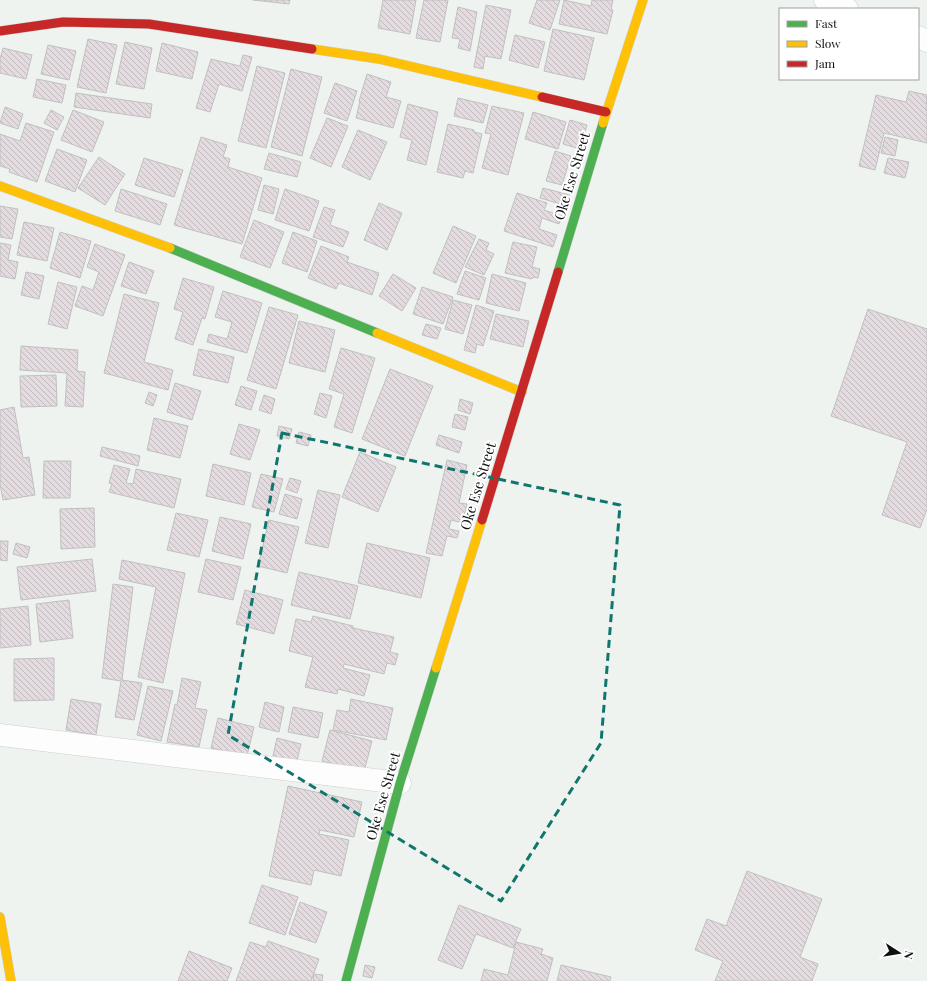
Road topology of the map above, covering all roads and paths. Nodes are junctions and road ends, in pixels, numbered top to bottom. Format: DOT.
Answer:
graph roads {
  1 [pos="643,0"];
  2 [pos="825,0"];
  3 [pos="845,8"];
  4 [pos="0,32"];
  5 [pos="606,112"];
  6 [pos="0,186"];
  7 [pos="522,392"];
  8 [pos="0,735"];
  9 [pos="400,783"];
  10 [pos="0,917"];
  11 [pos="11,981"];
  12 [pos="346,981"];
  1 -- 5 [label="street, Oke Ese Street"];
  2 -- 3 [label="street"];
  4 -- 5 [label="street"];
  5 -- 7 [label="street, Oke Ese Street"];
  6 -- 7 [label="street"];
  7 -- 9 [label="street, Oke Ese Street"];
  8 -- 9 [label="street"];
  9 -- 12 [label="street, Oke Ese Street"];
  10 -- 11 [label="street"];
}
